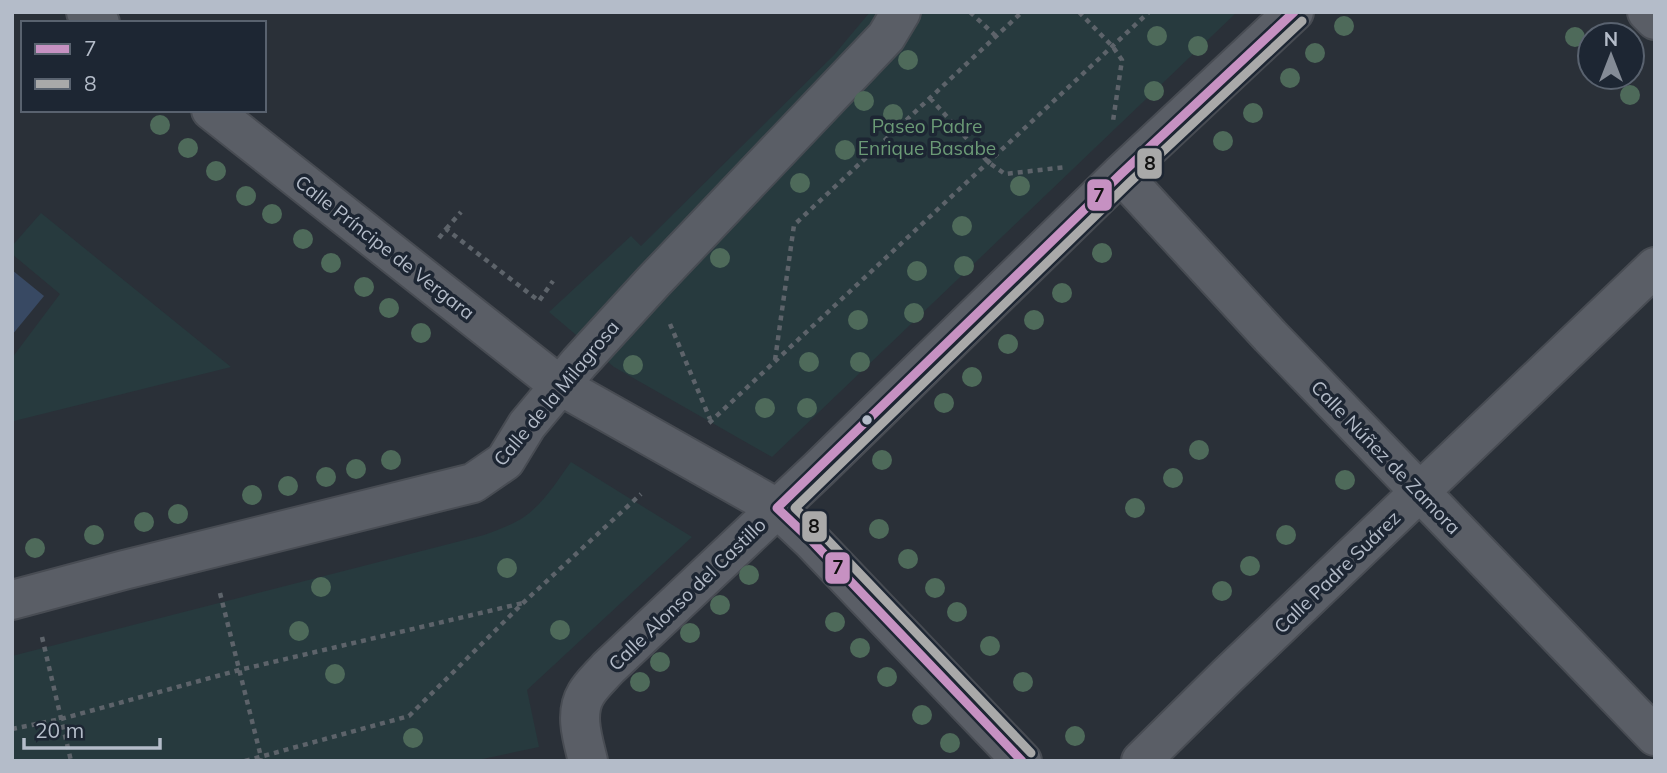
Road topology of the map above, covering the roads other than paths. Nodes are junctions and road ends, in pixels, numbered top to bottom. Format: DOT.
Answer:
graph roads {
  1 [pos="901,12"];
  2 [pos="1294,12"];
  3 [pos="1647,12"];
  4 [pos="1655,20"];
  5 [pos="214,112"];
  6 [pos="1121,174"];
  7 [pos="1655,267"];
  8 [pos="559,385"];
  9 [pos="1421,492"];
  10 [pos="777,508"];
  11 [pos="12,600"];
  12 [pos="1655,736"];
  13 [pos="588,761"];
  14 [pos="1022,761"];
  15 [pos="1141,761"];
  1 -- 8 [label="street, Calle de la Milagrosa"];
  2 -- 6 [label="street, Calle Alonso del Castillo"];
  3 -- 4 [label="street"];
  5 -- 8 [label="street, Calle Príncipe de Vergara"];
  6 -- 9 [label="street, Calle Núñez de Zamora"];
  6 -- 10 [label="street, Calle Alonso del Castillo"];
  7 -- 9 [label="street, Calle Padre Suárez"];
  8 -- 10 [label="street, Calle Príncipe de Vergara"];
  8 -- 11 [label="street, Calle de la Milagrosa"];
  9 -- 12 [label="street, Calle Núñez de Zamora"];
  9 -- 15 [label="street, Calle Padre Suárez"];
  10 -- 13 [label="street, Calle Alonso del Castillo"];
  10 -- 14 [label="street, Calle Príncipe de Vergara"];
}
